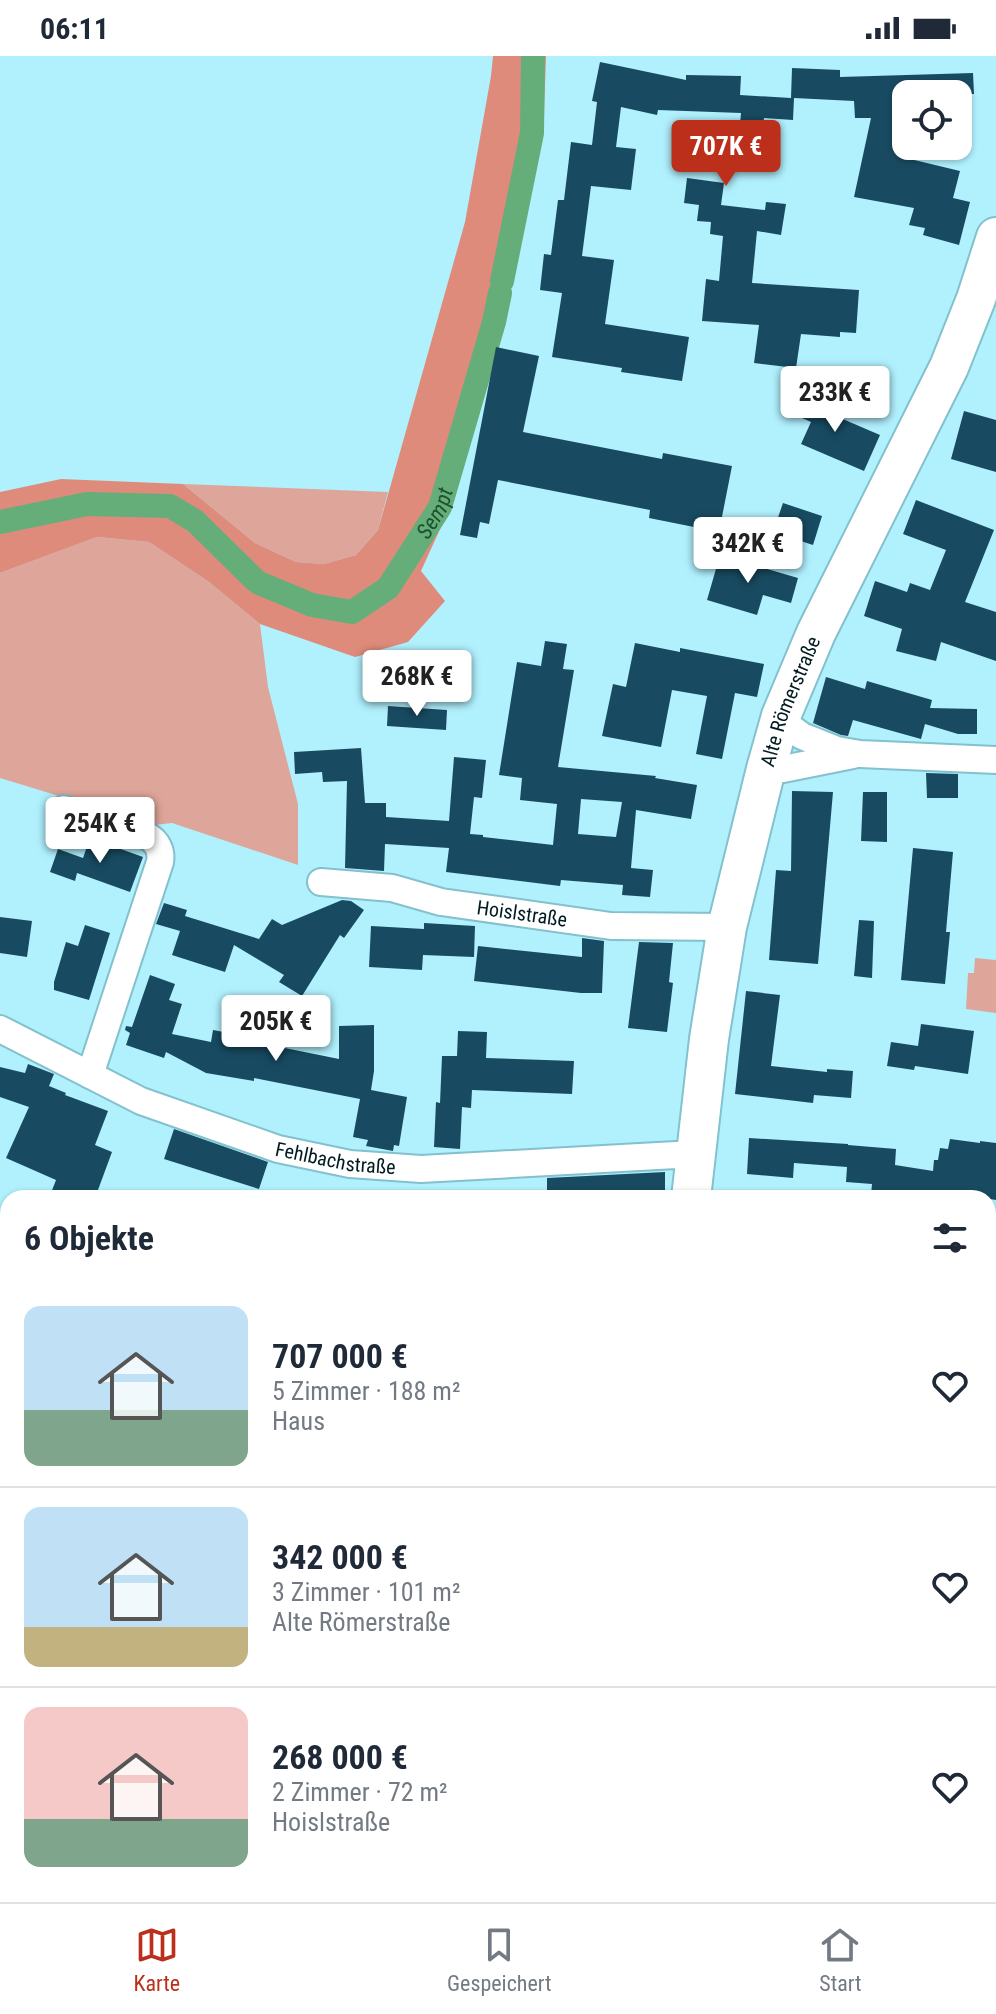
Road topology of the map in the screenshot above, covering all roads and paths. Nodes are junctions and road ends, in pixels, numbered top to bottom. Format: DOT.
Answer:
graph roads {
  1 [pos="996,237"];
  2 [pos="780,720"];
  3 [pos="860,754"];
  4 [pos="996,760"];
  5 [pos="766,769"];
  6 [pos="64,809"];
  7 [pos="321,882"];
  8 [pos="727,927"];
  9 [pos="0,1029"];
  10 [pos="90,1075"];
  11 [pos="695,1157"];
  12 [pos="692,1190"];
  1 -- 2 [label="main road, Alte Römerstraße"];
  2 -- 3 [label="street"];
  2 -- 5 [label="main road, Alte Römerstraße"];
  3 -- 4 [label="street"];
  3 -- 5 [label="street"];
  5 -- 8 [label="main road, Alte Römerstraße"];
  6 -- 10 [label="street"];
  7 -- 8 [label="street, Hoislstraße"];
  8 -- 11 [label="main road, Alte Römerstraße"];
  9 -- 10 [label="street, Fehlbachstraße"];
  10 -- 11 [label="street, Fehlbachstraße"];
  11 -- 12 [label="main road, Alte Römerstraße"];
}
